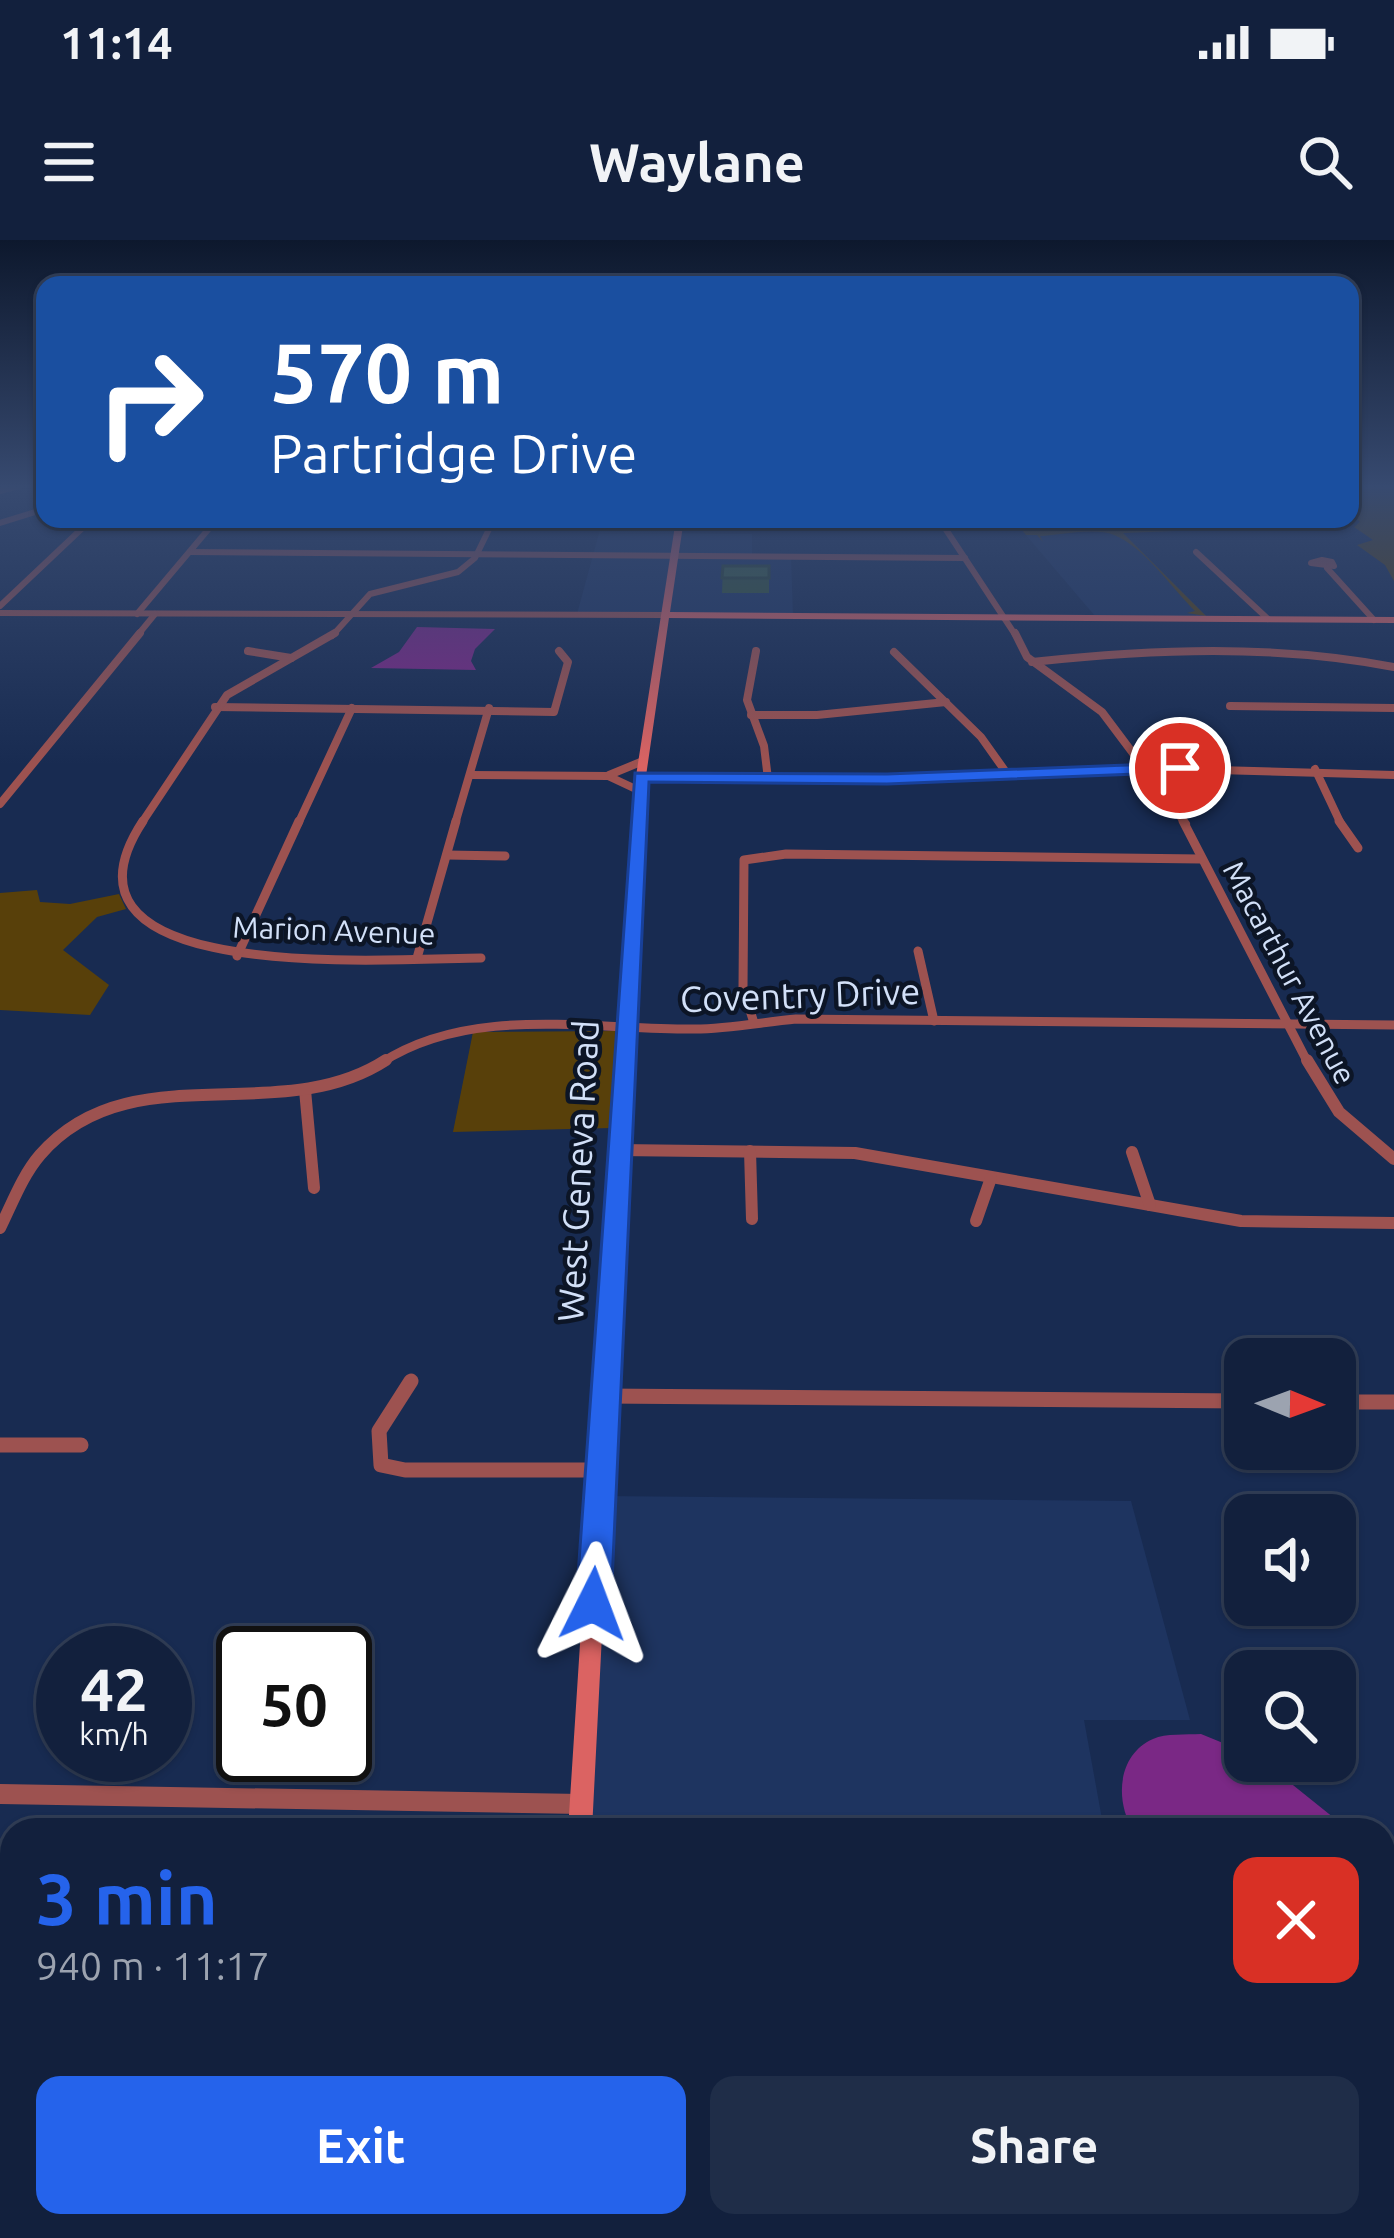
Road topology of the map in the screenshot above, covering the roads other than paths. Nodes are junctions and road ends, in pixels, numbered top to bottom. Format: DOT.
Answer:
graph roads {
  1 [pos="30,579"];
  2 [pos="167,579"];
  3 [pos="429,579"];
  4 [pos="670,579"];
  5 [pos="979,579"];
  6 [pos="1225,579"];
  7 [pos="1337,579"];
  8 [pos="0,609"];
  9 [pos="137,614"];
  10 [pos="154,614"];
  11 [pos="350,615"];
  12 [pos="664,615"];
  13 [pos="1004,617"];
  14 [pos="1268,619"];
  15 [pos="1375,620"];
  16 [pos="1394,620"];
  17 [pos="756,650"];
  18 [pos="248,651"];
  19 [pos="559,651"];
  20 [pos="894,652"];
  21 [pos="1394,656"];
  22 [pos="292,658"];
  23 [pos="1032,662"];
  24 [pos="1379,662"];
  25 [pos="1394,667"];
  26 [pos="946,702"];
  27 [pos="1230,706"];
  28 [pos="215,707"];
  29 [pos="352,708"];
  30 [pos="489,708"];
  31 [pos="1394,708"];
  32 [pos="751,715"];
  33 [pos="643,761"];
  34 [pos="1144,768"];
  35 [pos="1315,769"];
  36 [pos="470,775"];
  37 [pos="1008,775"];
  38 [pos="1394,775"];
  39 [pos="608,776"];
  40 [pos="768,779"];
  41 [pos="640,784"];
  42 [pos="0,804"];
  43 [pos="1358,848"];
  44 [pos="447,855"];
  45 [pos="505,856"];
  46 [pos="1201,859"];
  47 [pos="918,951"];
  48 [pos="237,956"];
  49 [pos="417,958"];
  50 [pos="481,958"];
  51 [pos="934,1021"];
  52 [pos="754,1023"];
  53 [pos="1286,1024"];
  54 [pos="1394,1025"];
  55 [pos="624,1030"];
  56 [pos="304,1090"];
  57 [pos="618,1150"];
  58 [pos="750,1151"];
  59 [pos="1132,1152"];
  60 [pos="1394,1159"];
  61 [pos="991,1178"];
  62 [pos="314,1188"];
  63 [pos="1150,1205"];
  64 [pos="752,1219"];
  65 [pos="976,1221"];
  66 [pos="1394,1223"];
  67 [pos="0,1228"];
  68 [pos="411,1381"];
  69 [pos="604,1396"];
  70 [pos="1224,1401"];
  71 [pos="1356,1402"];
  72 [pos="1394,1402"];
  73 [pos="0,1445"];
  74 [pos="81,1445"];
  75 [pos="600,1470"];
  76 [pos="0,1794"];
  77 [pos="582,1804"];
  78 [pos="581,1818"];
  1 -- 8 [label="street"];
  2 -- 9 [label="street"];
  3 -- 11 [label="street, Marion Avenue"];
  4 -- 12 [label="main road, West Geneva Road"];
  5 -- 13 [label="street, Macarthur Avenue"];
  6 -- 14 [label="street"];
  7 -- 15 [label="street"];
  8 -- 9 [label="street"];
  9 -- 10 [label="street"];
  10 -- 11 [label="street"];
  10 -- 42 [label="street"];
  11 -- 12 [label="street"];
  11 -- 22 [label="street, Marion Avenue"];
  12 -- 13 [label="main road"];
  12 -- 33 [label="main road, West Geneva Road"];
  13 -- 14 [label="main road"];
  13 -- 23 [label="street, Macarthur Avenue"];
  14 -- 15 [label="main road"];
  15 -- 16 [label="main road"];
  17 -- 32 [label="street"];
  18 -- 22 [label="street"];
  19 -- 30 [label="street"];
  20 -- 26 [label="street"];
  21 -- 24 [label="street"];
  22 -- 28 [label="street, Marion Avenue"];
  23 -- 24 [label="street"];
  23 -- 34 [label="street, Macarthur Avenue"];
  24 -- 25 [label="street"];
  26 -- 32 [label="street"];
  26 -- 37 [label="street"];
  27 -- 31 [label="street"];
  28 -- 29 [label="street"];
  28 -- 48 [label="street, Marion Avenue"];
  29 -- 30 [label="street"];
  29 -- 48 [label="street"];
  30 -- 36 [label="street"];
  32 -- 40 [label="street"];
  33 -- 39 [label="street"];
  33 -- 41 [label="main road, West Geneva Road"];
  34 -- 35 [label="street"];
  34 -- 37 [label="street"];
  34 -- 46 [label="street, Macarthur Avenue"];
  35 -- 38 [label="street"];
  35 -- 43 [label="street"];
  36 -- 39 [label="street"];
  36 -- 44 [label="street"];
  37 -- 40 [label="street"];
  39 -- 41 [label="street"];
  40 -- 41 [label="street"];
  41 -- 55 [label="main road, West Geneva Road"];
  44 -- 45 [label="street"];
  44 -- 49 [label="street"];
  46 -- 52 [label="street"];
  46 -- 53 [label="street, Macarthur Avenue"];
  47 -- 51 [label="street"];
  48 -- 49 [label="street, Marion Avenue"];
  49 -- 50 [label="street, Marion Avenue"];
  51 -- 52 [label="street, Coventry Drive"];
  51 -- 53 [label="street, Coventry Drive"];
  52 -- 55 [label="street, Coventry Drive"];
  53 -- 54 [label="street, Coventry Drive"];
  53 -- 60 [label="street, Macarthur Avenue"];
  55 -- 56 [label="street, Coventry Drive"];
  55 -- 57 [label="main road, West Geneva Road"];
  56 -- 62 [label="street"];
  56 -- 67 [label="street, Coventry Drive"];
  57 -- 58 [label="street"];
  57 -- 69 [label="main road, West Geneva Road"];
  58 -- 61 [label="street"];
  58 -- 64 [label="street"];
  59 -- 63 [label="street"];
  61 -- 63 [label="street"];
  61 -- 65 [label="street"];
  63 -- 66 [label="street"];
  68 -- 75 [label="street"];
  69 -- 70 [label="street"];
  69 -- 75 [label="main road, West Geneva Road"];
  71 -- 72 [label="street"];
  73 -- 74 [label="street"];
  75 -- 77 [label="main road, West Geneva Road"];
  76 -- 77 [label="street"];
  77 -- 78 [label="main road, West Geneva Road"];
}
